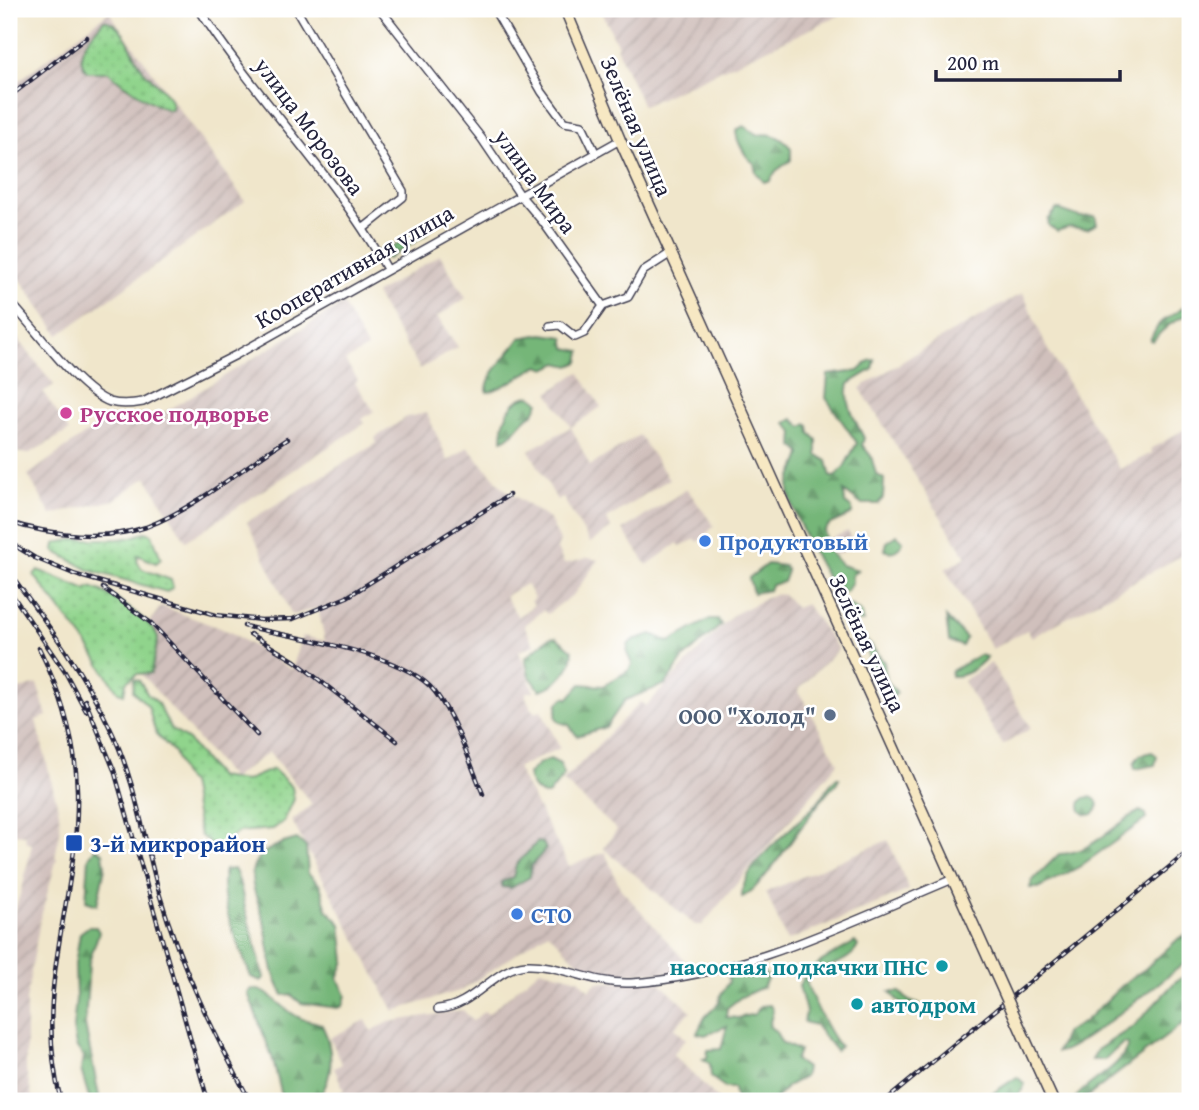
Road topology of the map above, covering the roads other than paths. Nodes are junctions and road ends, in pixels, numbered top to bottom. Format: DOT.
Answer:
graph roads {
  1 [pos="200,9"];
  2 [pos="296,9"];
  3 [pos="380,9"];
  4 [pos="494,9"];
  5 [pos="565,9"];
  6 [pos="620,140"];
  7 [pos="595,152"];
  8 [pos="520,195"];
  9 [pos="364,229"];
  10 [pos="671,253"];
  11 [pos="387,268"];
  12 [pos="9,301"];
  13 [pos="603,306"];
  14 [pos="550,326"];
  15 [pos="953,880"];
  16 [pos="438,1009"];
  17 [pos="1053,1101"];
  1 -- 9 [label="street, улица Морозова"];
  2 -- 9 [label="street"];
  3 -- 8 [label="street, улица Мира"];
  4 -- 7 [label="street"];
  5 -- 6 [label="street, Зелёная улица"];
  6 -- 7 [label="street, Кооперативная улица"];
  6 -- 10 [label="street, Зелёная улица"];
  7 -- 8 [label="street, Кооперативная улица"];
  8 -- 11 [label="street, Кооперативная улица"];
  8 -- 13 [label="street, улица Мира"];
  9 -- 11 [label="street, улица Морозова"];
  10 -- 13 [label="street"];
  10 -- 15 [label="street, Зелёная улица"];
  11 -- 12 [label="street, Кооперативная улица"];
  13 -- 14 [label="street"];
  15 -- 16 [label="street"];
  15 -- 17 [label="street, Зелёная улица, bridge"];
}
